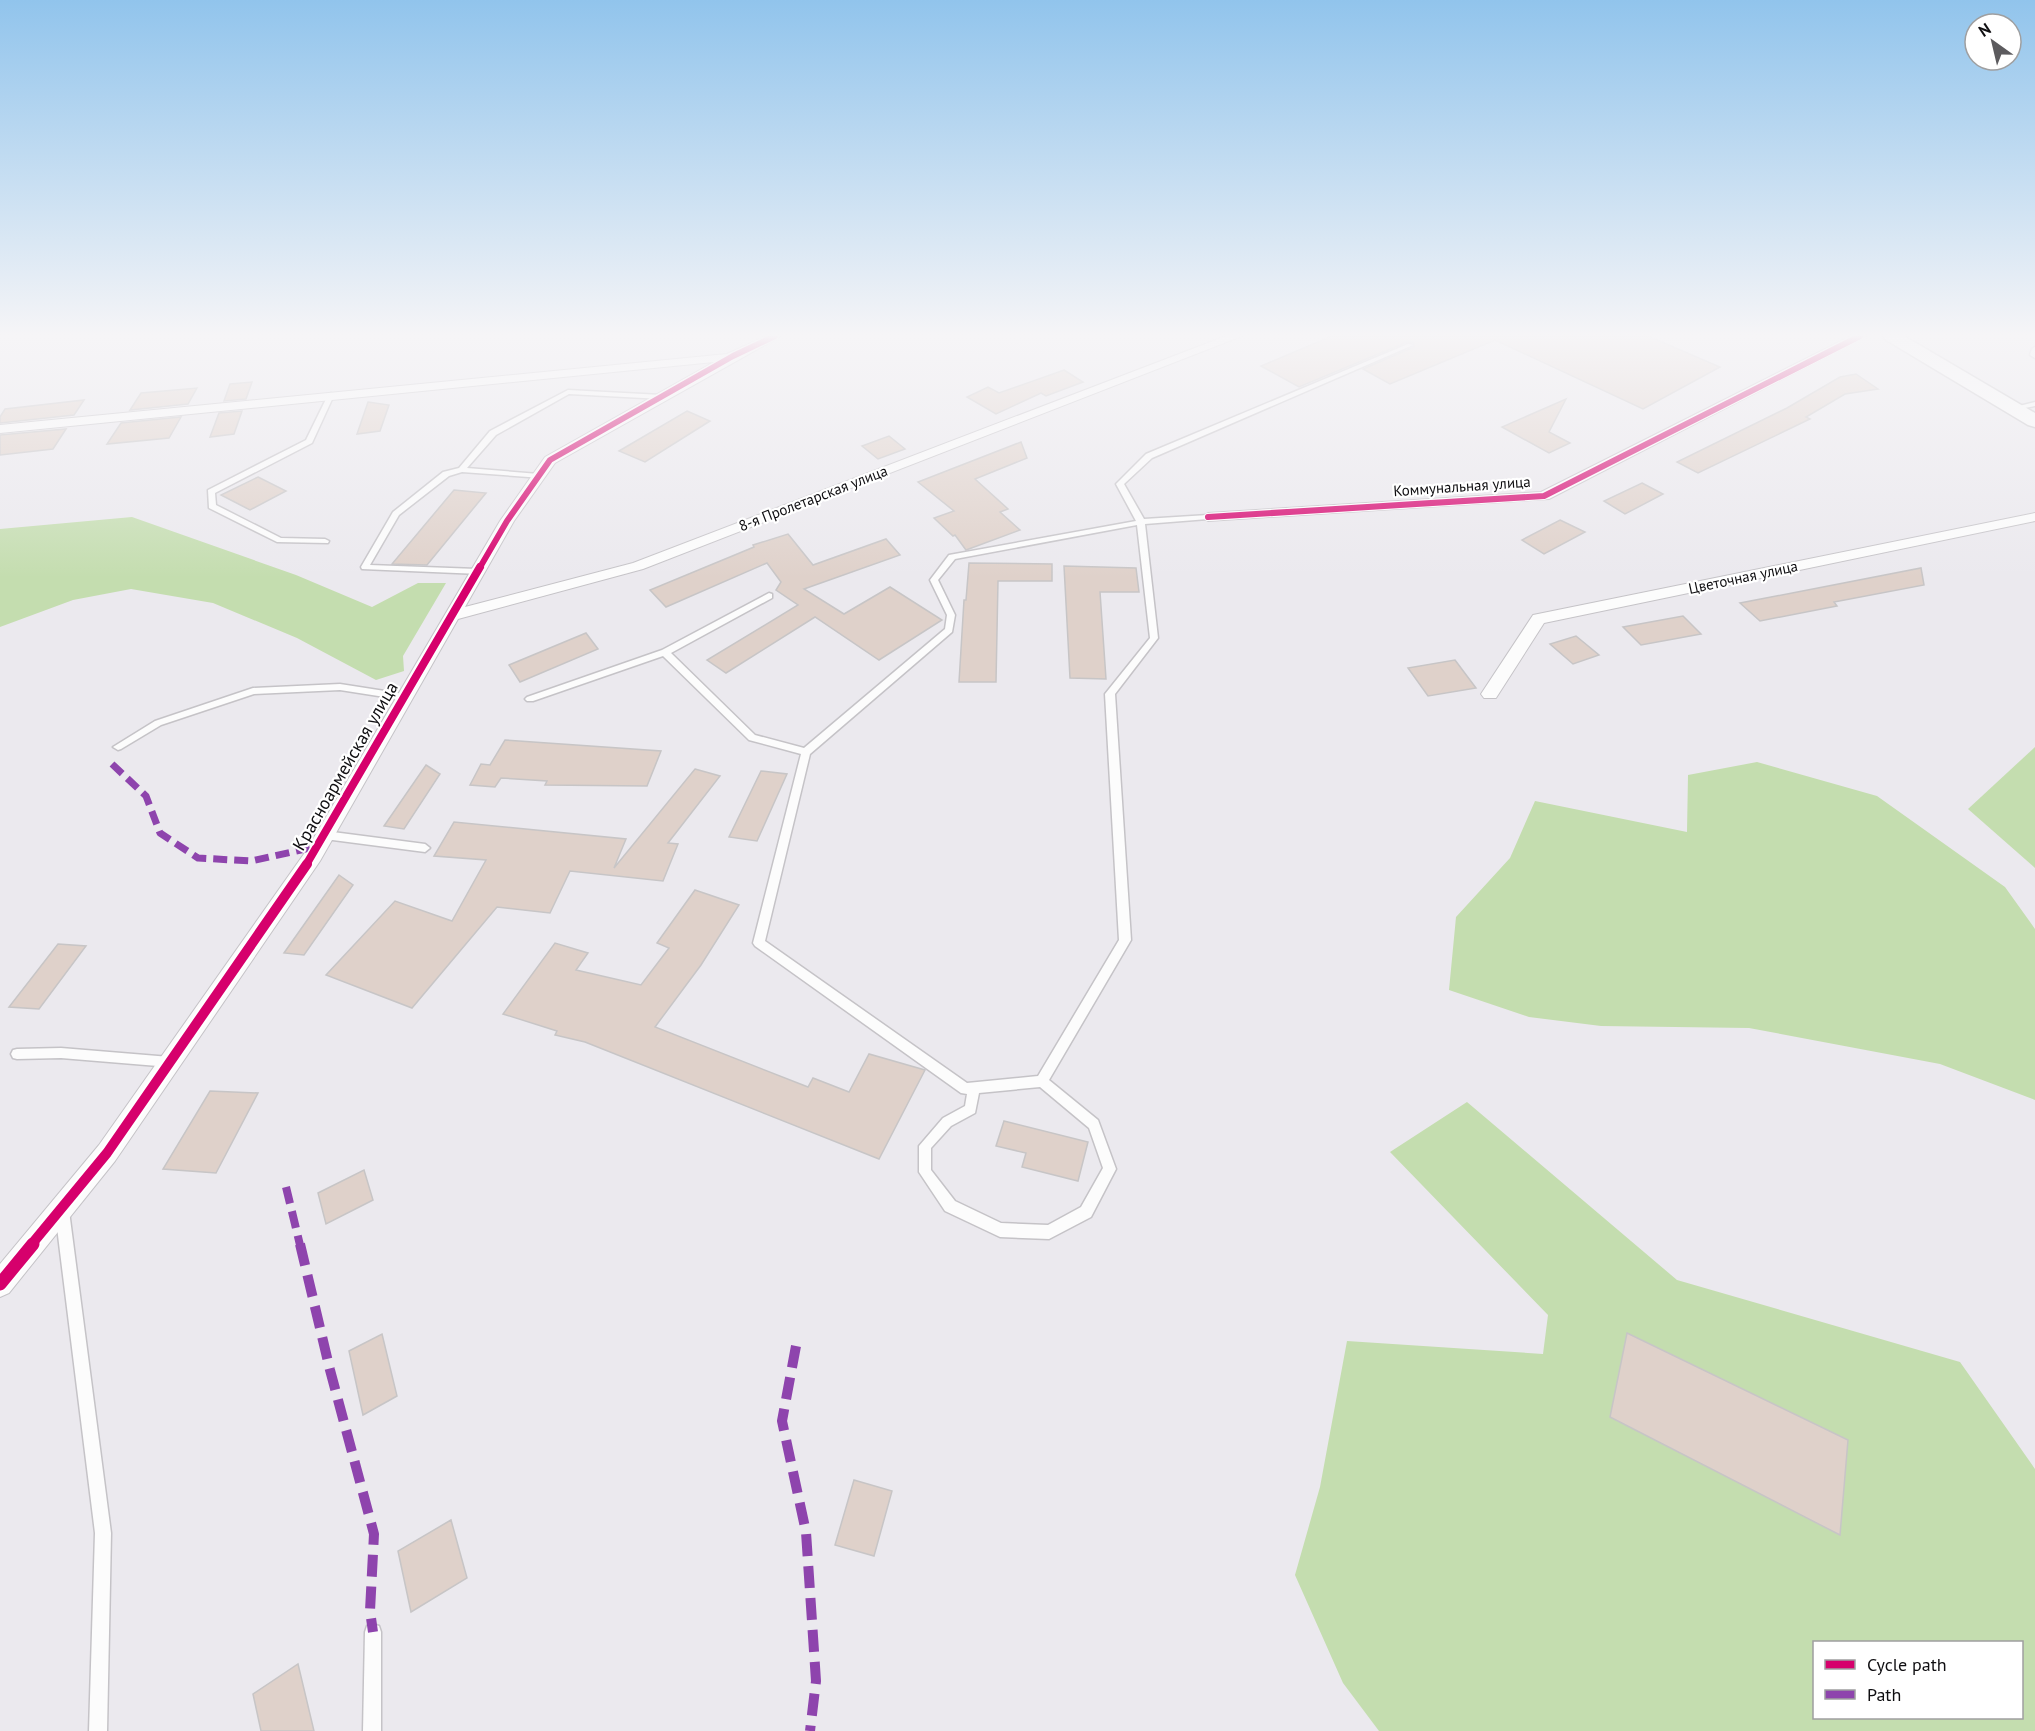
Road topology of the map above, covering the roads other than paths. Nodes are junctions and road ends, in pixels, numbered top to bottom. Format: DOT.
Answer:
graph roads {
  1 [pos="119,417"];
  2 [pos="321,417"];
  3 [pos="523,417"];
  4 [pos="626,417"];
  5 [pos="1026,417"];
  6 [pos="1241,417"];
  7 [pos="1700,417"];
  8 [pos="0,429"];
  9 [pos="462,470"];
  10 [pos="538,476"];
  11 [pos="1208,517"];
  12 [pos="2035,517"];
  13 [pos="1141,522"];
  14 [pos="325,542"];
  15 [pos="477,572"];
  16 [pos="769,596"];
  17 [pos="452,616"];
  18 [pos="666,652"];
  19 [pos="1490,694"];
  20 [pos="404,697"];
  21 [pos="530,699"];
  22 [pos="118,747"];
  23 [pos="806,752"];
  24 [pos="325,835"];
  25 [pos="425,848"];
  26 [pos="17,1054"];
  27 [pos="170,1062"];
  28 [pos="1042,1081"];
  29 [pos="974,1088"];
  30 [pos="62,1208"];
  31 [pos="0,1284"];
  32 [pos="373,1632"];
  33 [pos="98,1731"];
  34 [pos="372,1731"];
  1 -- 8 [label="street"];
  2 -- 14 [label="lane"];
  3 -- 9 [label="lane"];
  4 -- 10 [label="street, Красноармейская улица"];
  5 -- 17 [label="street, 8-я Пролетарская улица"];
  6 -- 13 [label="lane"];
  7 -- 11 [label="street, Коммунальная улица"];
  9 -- 10 [label="lane"];
  9 -- 15 [label="lane"];
  10 -- 15 [label="street, Красноармейская улица"];
  11 -- 13 [label="lane"];
  12 -- 19 [label="street, Цветочная улица"];
  13 -- 23 [label="lane"];
  13 -- 28 [label="lane"];
  15 -- 17 [label="street, Красноармейская улица"];
  16 -- 18 [label="lane"];
  17 -- 20 [label="street, Красноармейская улица"];
  18 -- 21 [label="lane"];
  18 -- 23 [label="lane"];
  20 -- 22 [label="lane"];
  20 -- 24 [label="street, Красноармейская улица"];
  23 -- 29 [label="lane"];
  24 -- 25 [label="lane"];
  24 -- 27 [label="street, Красноармейская улица"];
  26 -- 27 [label="lane"];
  27 -- 30 [label="street, Красноармейская улица"];
  28 -- 29 [label="lane"];
  28 -- 29 [label="lane"];
  30 -- 31 [label="street, Красноармейская улица"];
  30 -- 33 [label="lane"];
  32 -- 34 [label="lane"];
}
